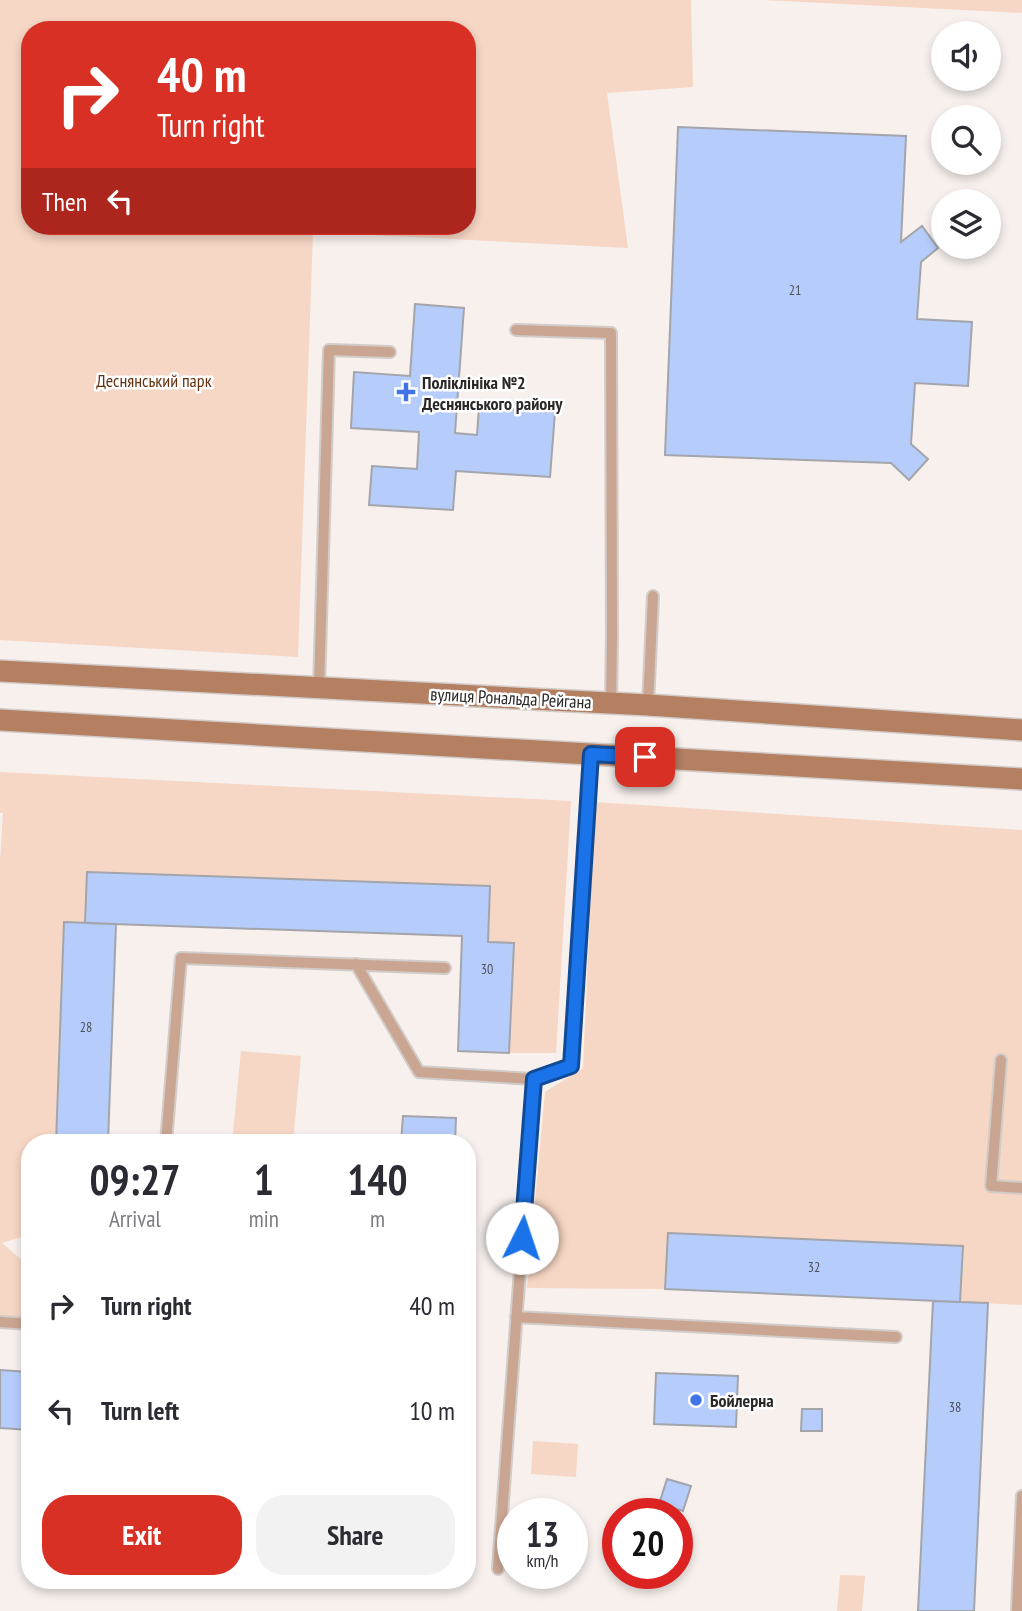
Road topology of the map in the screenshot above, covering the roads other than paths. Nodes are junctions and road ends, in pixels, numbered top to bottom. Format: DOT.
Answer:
graph roads {
  1 [pos="516,330"];
  2 [pos="390,352"];
  3 [pos="653,596"];
  4 [pos="0,671"];
  5 [pos="319,688"];
  6 [pos="611,704"];
  7 [pos="649,705"];
  8 [pos="0,720"];
  9 [pos="1022,730"];
  10 [pos="591,754"];
  11 [pos="1022,779"];
  12 [pos="356,964"];
  13 [pos="445,968"];
  14 [pos="1001,1060"];
  15 [pos="534,1079"];
  16 [pos="167,1134"];
  17 [pos="1022,1188"];
  18 [pos="516,1317"];
  19 [pos="0,1322"];
  20 [pos="21,1323"];
  21 [pos="896,1337"];
  22 [pos="1022,1496"];
  23 [pos="503,1498"];
  24 [pos="1017,1611"];
  1 -- 6 [label="lane"];
  2 -- 5 [label="lane"];
  3 -- 7 [label="lane"];
  4 -- 5 [label="main road, вулиця Рональда Рейгана"];
  5 -- 6 [label="main road, вулиця Рональда Рейгана"];
  6 -- 7 [label="main road, вулиця Рональда Рейгана"];
  7 -- 9 [label="main road, вулиця Рональда Рейгана"];
  8 -- 10 [label="main road"];
  10 -- 11 [label="main road"];
  10 -- 15 [label="lane"];
  12 -- 13 [label="lane"];
  12 -- 15 [label="lane"];
  12 -- 16 [label="lane"];
  14 -- 17 [label="lane"];
  15 -- 18 [label="lane"];
  18 -- 21 [label="lane"];
  18 -- 23 [label="lane"];
  19 -- 20 [label="lane"];
  22 -- 24 [label="lane"];
}
